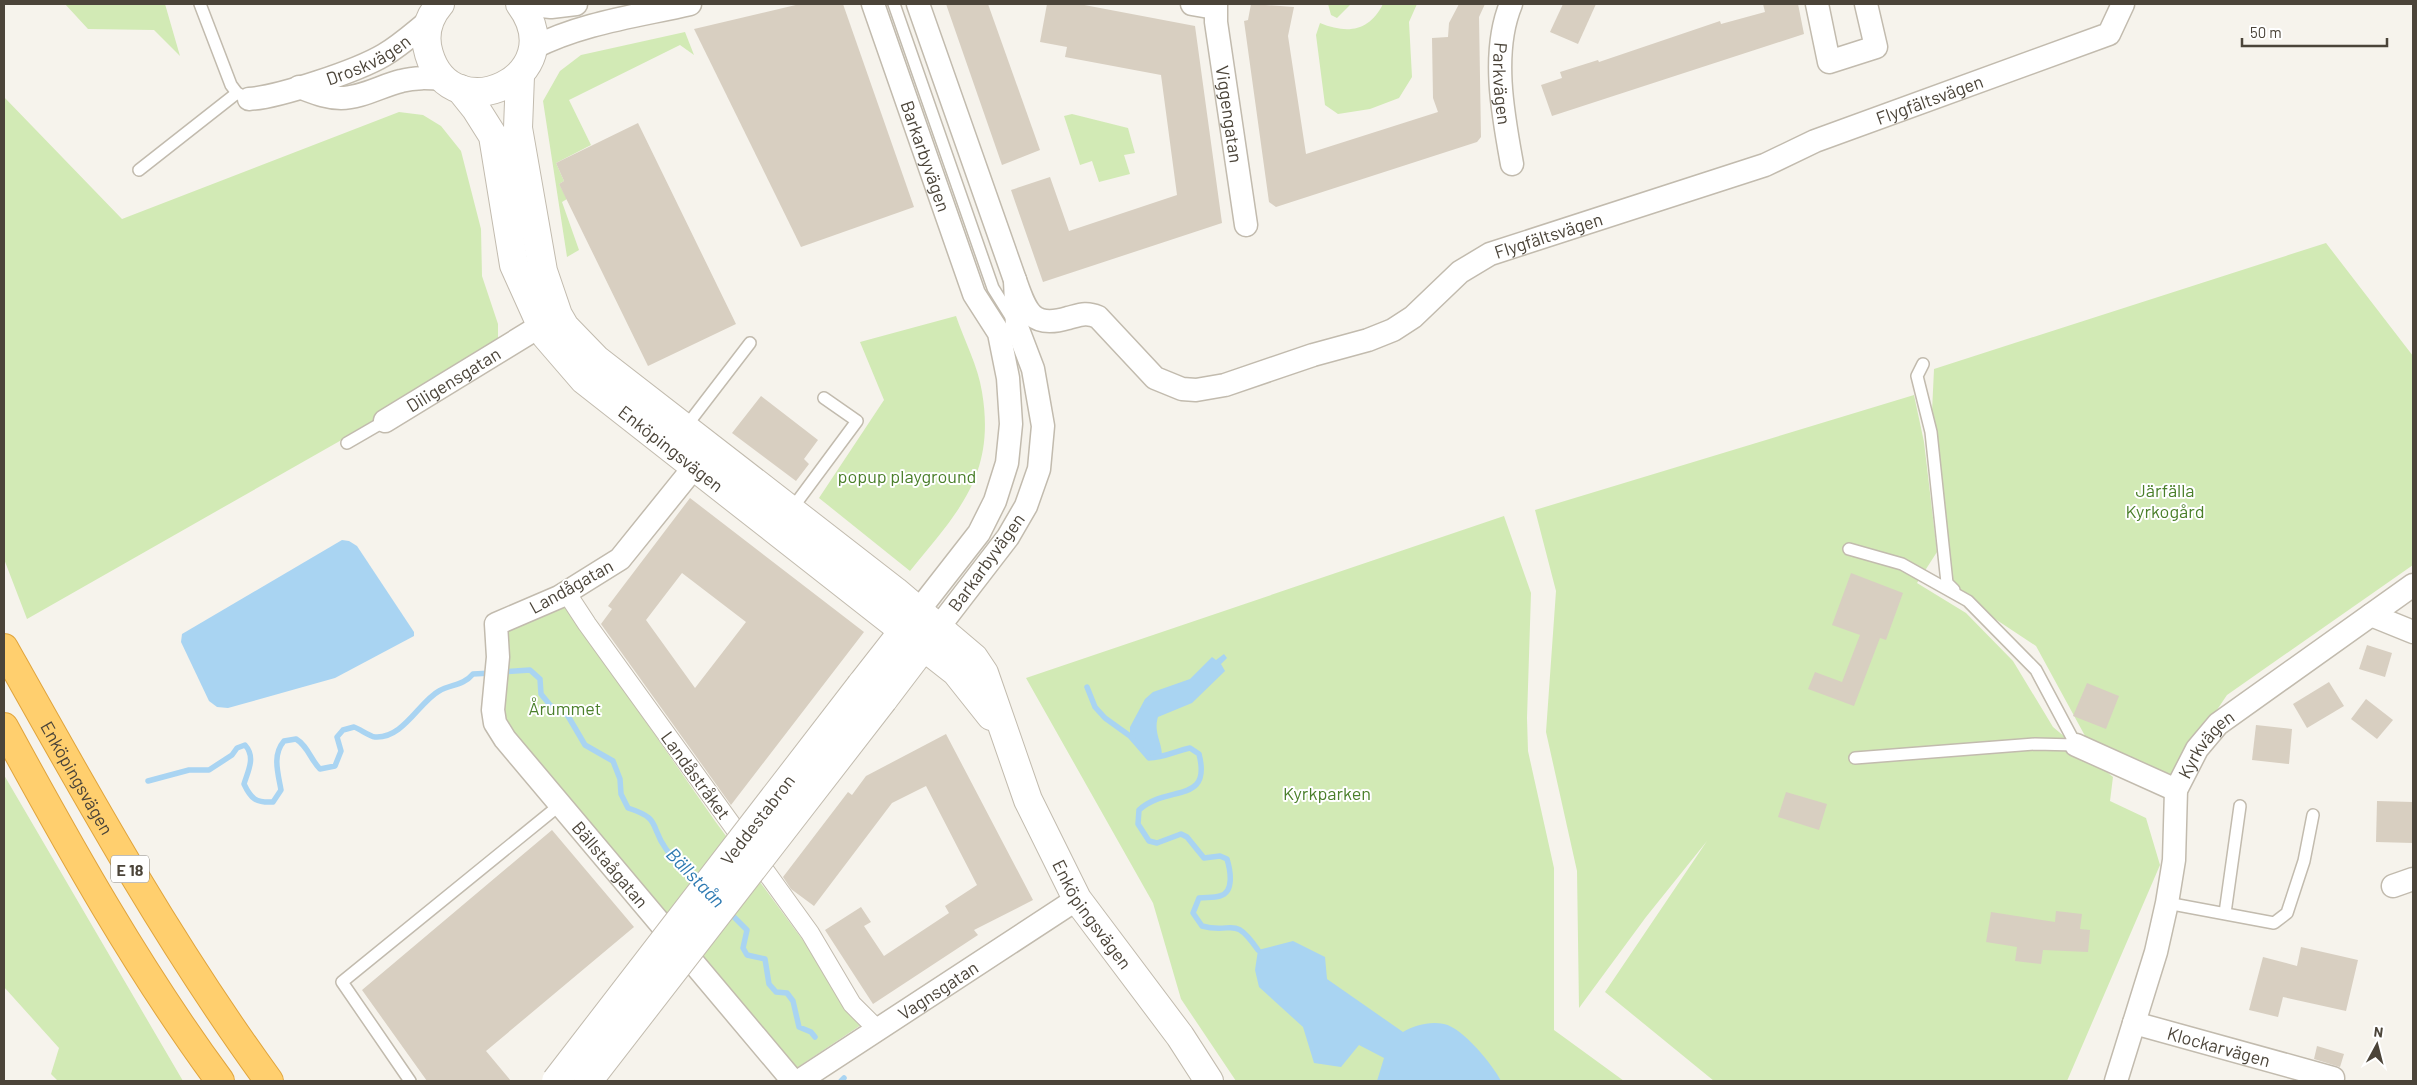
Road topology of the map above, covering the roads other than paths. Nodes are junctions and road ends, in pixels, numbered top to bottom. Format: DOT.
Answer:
graph roads {
  1 [pos="200,4"];
  2 [pos="520,4"];
  3 [pos="576,4"];
  4 [pos="690,4"];
  5 [pos="873,4"];
  6 [pos="894,4"];
  7 [pos="918,4"];
  8 [pos="1192,4"];
  9 [pos="1511,4"];
  10 [pos="1817,4"];
  11 [pos="1866,4"];
  12 [pos="2123,4"];
  13 [pos="1216,6"];
  14 [pos="435,12"];
  15 [pos="533,48"];
  16 [pos="520,76"];
  17 [pos="452,84"];
  18 [pos="299,87"];
  19 [pos="243,96"];
  20 [pos="1512,164"];
  21 [pos="139,170"];
  22 [pos="1246,225"];
  23 [pos="1015,280"];
  24 [pos="993,288"];
  25 [pos="549,320"];
  26 [pos="1008,330"];
  27 [pos="750,343"];
  28 [pos="1923,364"];
  29 [pos="824,398"];
  30 [pos="385,421"];
  31 [pos="677,437"];
  32 [pos="347,443"];
  33 [pos="695,466"];
  34 [pos="790,512"];
  35 [pos="1849,549"];
  36 [pos="2413,585"];
  37 [pos="566,592"];
  38 [pos="1968,601"];
  39 [pos="2371,615"];
  40 [pos="496,624"];
  41 [pos="921,629"];
  42 [pos="2413,632"];
  43 [pos="4,648"];
  44 [pos="872,692"];
  45 [pos="4,727"];
  46 [pos="2076,746"];
  47 [pos="1855,758"];
  48 [pos="2176,790"];
  49 [pos="560,804"];
  50 [pos="2240,806"];
  51 [pos="2313,815"];
  52 [pos="1077,899"];
  53 [pos="2167,903"];
  54 [pos="2225,914"];
  55 [pos="2134,1023"];
  56 [pos="878,1030"];
  57 [pos="2332,1078"];
  58 [pos="220,1081"];
  59 [pos="269,1081"];
  60 [pos="410,1081"];
  61 [pos="556,1081"];
  62 [pos="588,1081"];
  63 [pos="793,1081"];
  64 [pos="799,1081"];
  65 [pos="1209,1081"];
  66 [pos="2116,1081"];
  1 -- 19 [label="lane"];
  2 -- 3 [label="street"];
  2 -- 15 [label="street"];
  4 -- 15 [label="street"];
  5 -- 26 [label="street, Barkarbyvägen"];
  6 -- 24 [label="lane, Barkarbyvägen"];
  7 -- 23 [label="street, Barkarbyvägen"];
  8 -- 13 [label="street"];
  9 -- 20 [label="street, Parkvägen"];
  10 -- 11 [label="street"];
  12 -- 23 [label="street, Flygfältsvägen"];
  13 -- 22 [label="street, Viggengatan"];
  14 -- 17 [label="street, Enköpingsvägen"];
  14 -- 18 [label="street, Droskvägen"];
  15 -- 16 [label="street"];
  16 -- 17 [label="street"];
  16 -- 25 [label="street, Enköpingsvägen"];
  17 -- 18 [label="street, Droskvägen"];
  17 -- 25 [label="street, Enköpingsvägen"];
  18 -- 19 [label="street, Droskvägen"];
  19 -- 21 [label="lane"];
  23 -- 26 [label="street, Barkarbyvägen"];
  24 -- 26 [label="lane, Barkarbyvägen"];
  24 -- 26 [label="lane, Barkarbyvägen"];
  25 -- 30 [label="street, Diligensgatan"];
  25 -- 31 [label="street, Enköpingsvägen"];
  26 -- 41 [label="street, Barkarbyvägen"];
  26 -- 41 [label="street, Barkarbyvägen"];
  27 -- 31 [label="lane"];
  28 -- 38 [label="lane"];
  29 -- 34 [label="lane"];
  30 -- 32 [label="lane, Diligensgatan"];
  31 -- 33 [label="street, Enköpingsvägen"];
  31 -- 34 [label="street, Enköpingsvägen"];
  33 -- 37 [label="street, Landågatan"];
  33 -- 41 [label="street, Enköpingsvägen"];
  34 -- 41 [label="street, Enköpingsvägen"];
  35 -- 38 [label="lane"];
  36 -- 39 [label="street, Kyrkvägen"];
  37 -- 40 [label="street, Landågatan"];
  37 -- 56 [label="street, Landåstråket"];
  38 -- 46 [label="lane"];
  39 -- 42 [label="street"];
  39 -- 48 [label="street, Kyrkvägen"];
  40 -- 49 [label="street, Bällstaågatan"];
  41 -- 44 [label="street, Veddestabron"];
  41 -- 52 [label="street, Enköpingsvägen"];
  43 -- 59 [label="highway, Enköpingsvägen / E 18"];
  44 -- 61 [label="street, Veddestabron, bridge"];
  44 -- 62 [label="street, Veddestabron, bridge"];
  45 -- 58 [label="highway, E 18"];
  46 -- 47 [label="lane"];
  46 -- 48 [label="street"];
  48 -- 53 [label="street, Kyrkvägen"];
  49 -- 60 [label="lane"];
  49 -- 63 [label="street, Bällstaågatan"];
  50 -- 54 [label="lane"];
  51 -- 54 [label="lane"];
  52 -- 56 [label="street, Vagnsgatan"];
  52 -- 65 [label="street, Enköpingsvägen"];
  53 -- 54 [label="lane"];
  53 -- 55 [label="street, Kyrkvägen"];
  55 -- 57 [label="street, Klockarvägen"];
  55 -- 66 [label="street, Kyrkvägen"];
  56 -- 64 [label="street, Vagnsgatan"];
}
